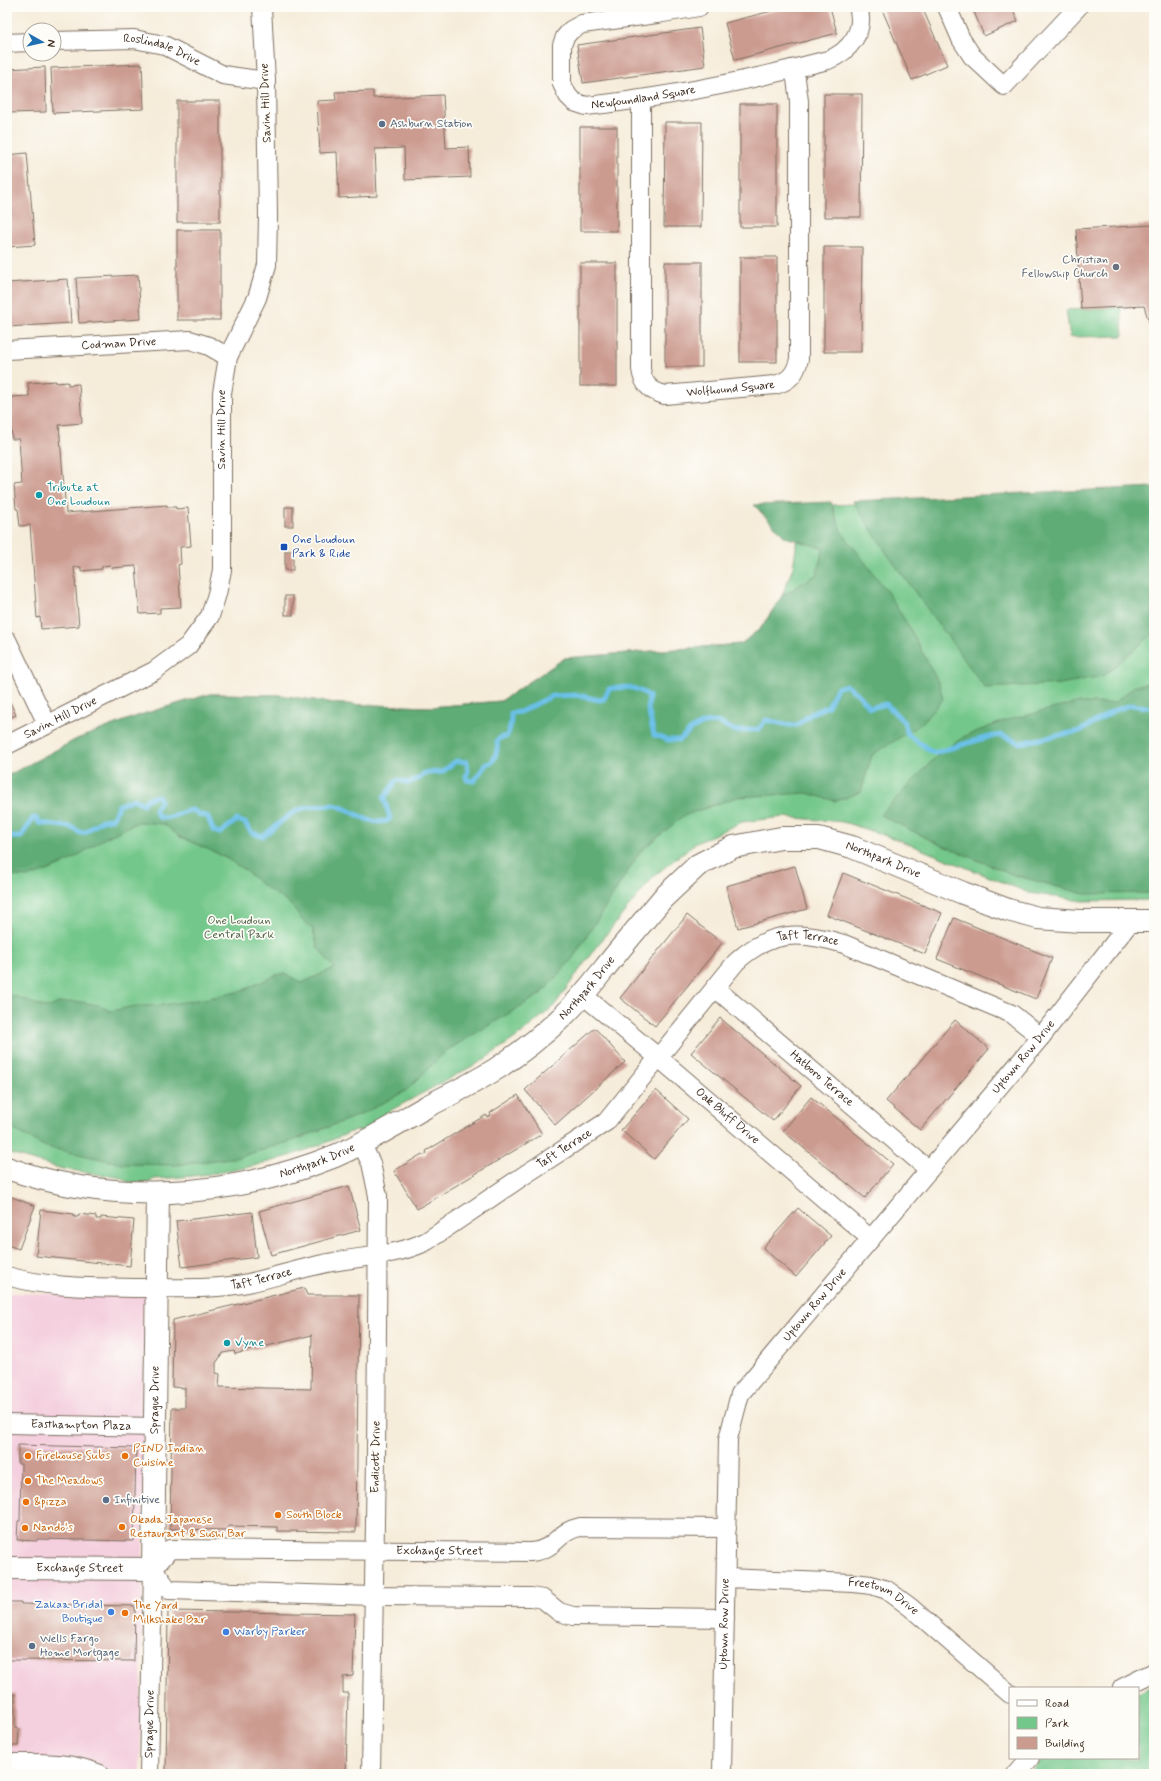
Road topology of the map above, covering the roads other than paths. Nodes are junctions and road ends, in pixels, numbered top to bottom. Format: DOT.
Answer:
graph roads {
  1 [pos="262,7"];
  2 [pos="699,7"];
  3 [pos="858,7"];
  4 [pos="947,7"];
  5 [pos="1078,7"];
  6 [pos="62,41"];
  7 [pos="22,42"];
  8 [pos="7,43"];
  9 [pos="792,69"];
  10 [pos="266,81"];
  11 [pos="641,100"];
  12 [pos="7,350"];
  13 [pos="228,357"];
  14 [pos="7,640"];
  15 [pos="47,724"];
  16 [pos="7,745"];
  17 [pos="1131,921"];
  18 [pos="1154,922"];
  19 [pos="715,988"];
  20 [pos="584,996"];
  21 [pos="1041,1037"];
  22 [pos="659,1058"];
  23 [pos="361,1143"];
  24 [pos="7,1168"];
  25 [pos="929,1170"];
  26 [pos="158,1194"];
  27 [pos="870,1238"];
  28 [pos="379,1255"];
  29 [pos="7,1276"];
  30 [pos="156,1288"];
  31 [pos="7,1424"];
  32 [pos="155,1427"];
  33 [pos="727,1528"];
  34 [pos="374,1552"];
  35 [pos="7,1568"];
  36 [pos="153,1569"];
  37 [pos="726,1578"];
  38 [pos="374,1596"];
  39 [pos="725,1618"];
  40 [pos="1154,1672"];
  41 [pos="1124,1687"];
  42 [pos="1009,1693"];
  43 [pos="1029,1759"];
  44 [pos="7,1763"];
  45 [pos="100,1774"];
  46 [pos="149,1774"];
  47 [pos="371,1774"];
  48 [pos="722,1774"];
  49 [pos="1016,1774"];
  1 -- 10 [label="street, Savin Hill Drive"];
  2 -- 11 [label="street, Newfoundland Square"];
  3 -- 9 [label="street, Newfoundland Square"];
  4 -- 5 [label="street"];
  6 -- 10 [label="street, Roslindale Drive"];
  7 -- 8 [label="street"];
  9 -- 11 [label="street, Newfoundland Square"];
  9 -- 11 [label="street, Wolfhound Square"];
  10 -- 13 [label="street, Savin Hill Drive"];
  12 -- 13 [label="street, Codman Drive"];
  13 -- 15 [label="street, Savin Hill Drive"];
  14 -- 15 [label="street"];
  15 -- 16 [label="street, Savin Hill Drive"];
  17 -- 18 [label="street, Northpark Drive"];
  17 -- 20 [label="street, Northpark Drive"];
  17 -- 21 [label="street, Uptown Row Drive"];
  19 -- 21 [label="street, Taft Terrace"];
  19 -- 22 [label="street, Taft Terrace"];
  19 -- 25 [label="street, Hatboro Terrace"];
  20 -- 22 [label="street, Oak Bluff Drive"];
  20 -- 23 [label="street, Northpark Drive"];
  21 -- 25 [label="street, Uptown Row Drive"];
  22 -- 27 [label="street, Oak Bluff Drive"];
  22 -- 28 [label="street, Taft Terrace"];
  23 -- 26 [label="street, Northpark Drive"];
  23 -- 28 [label="street, Endicott Drive"];
  24 -- 26 [label="street, Northpark Drive"];
  25 -- 27 [label="street, Uptown Row Drive"];
  26 -- 30 [label="street, Sprague Drive"];
  27 -- 33 [label="street, Uptown Row Drive"];
  28 -- 30 [label="street, Taft Terrace"];
  28 -- 34 [label="street, Endicott Drive"];
  29 -- 30 [label="street, Taft Terrace"];
  30 -- 32 [label="street, Sprague Drive"];
  31 -- 32 [label="street, Easthampton Plaza"];
  32 -- 36 [label="street, Sprague Drive"];
  33 -- 34 [label="street, Exchange Street"];
  33 -- 37 [label="street, Uptown Row Drive"];
  34 -- 36 [label="street, Exchange Street"];
  34 -- 38 [label="street, Endicott Drive"];
  35 -- 36 [label="street, Exchange Street"];
  36 -- 38 [label="street"];
  36 -- 46 [label="street, Sprague Drive"];
  37 -- 39 [label="street, Uptown Row Drive"];
  37 -- 42 [label="street, Freetown Drive"];
  38 -- 39 [label="street"];
  38 -- 47 [label="street, Endicott Drive"];
  39 -- 48 [label="street, Uptown Row Drive"];
  40 -- 41 [label="street"];
  43 -- 49 [label="street"];
  44 -- 45 [label="street"];
}
